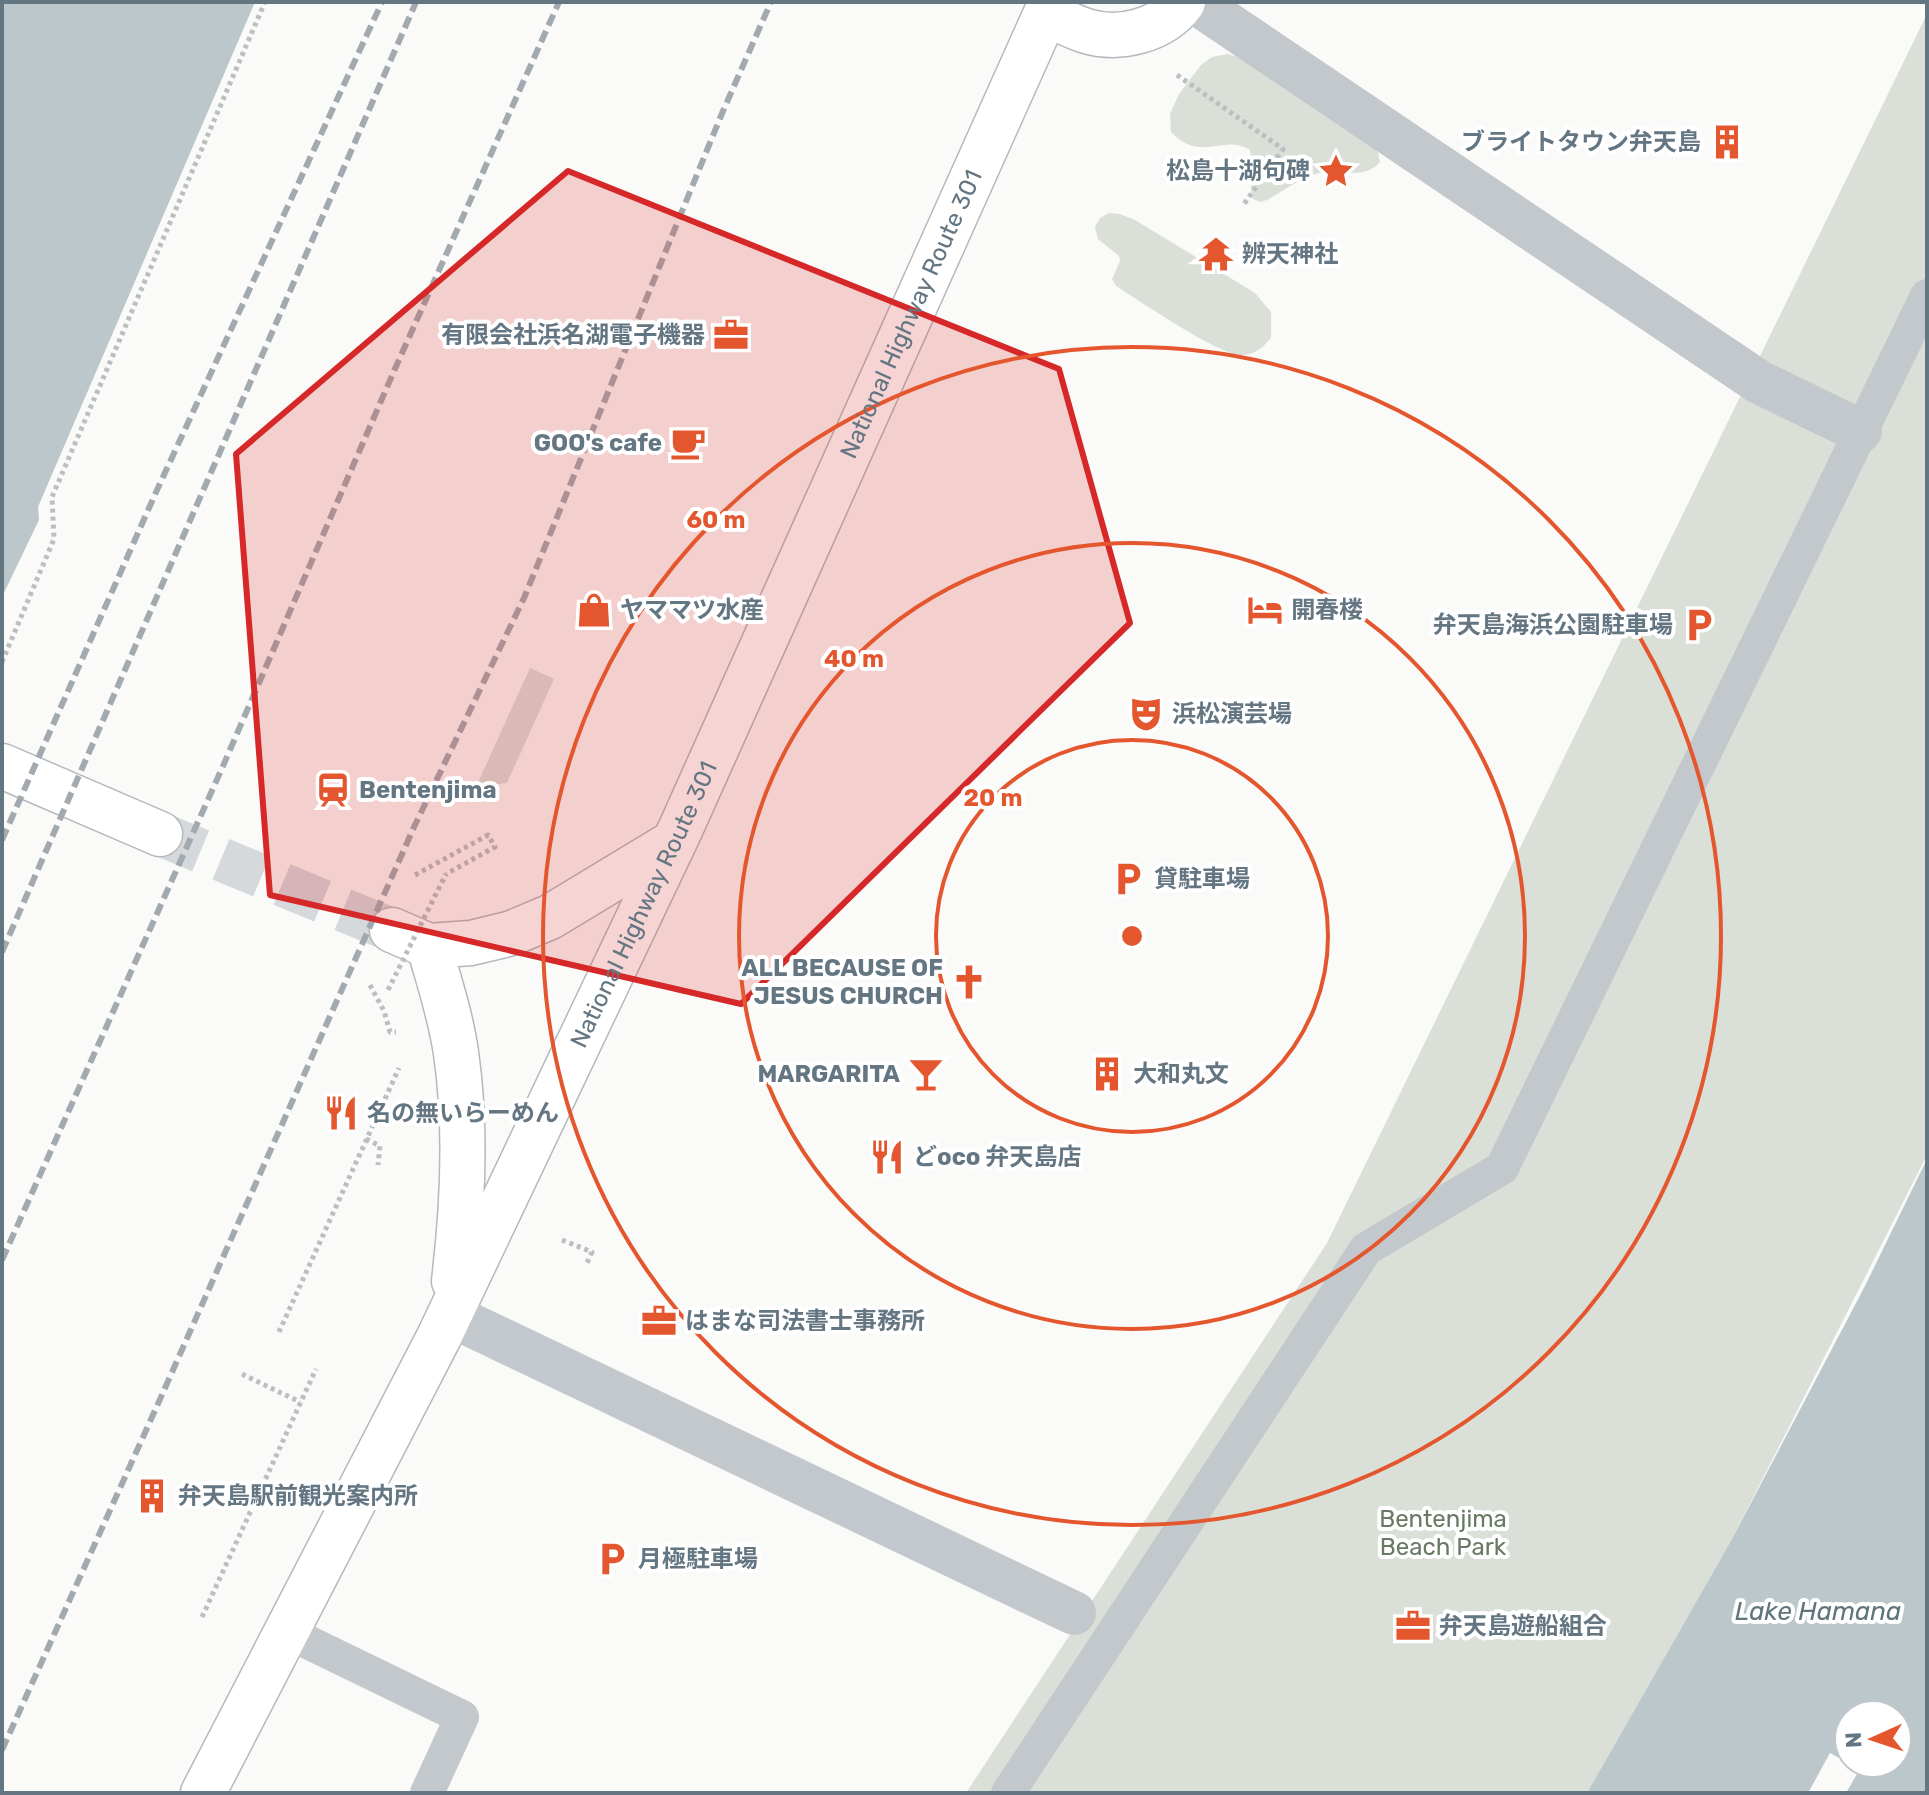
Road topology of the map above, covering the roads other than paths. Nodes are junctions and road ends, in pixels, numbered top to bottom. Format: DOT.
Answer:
graph roads {
  1 [pos="1183,2"];
  2 [pos="1195,2"];
  3 [pos="1048,8"];
  4 [pos="1927,296"];
  5 [pos="1860,431"];
  6 [pos="2,766"];
  7 [pos="160,834"];
  8 [pos="674,842"];
  9 [pos="450,1315"];
  10 [pos="1074,1613"];
  11 [pos="287,1632"];
  12 [pos="203,1793"];
  13 [pos="427,1793"];
  14 [pos="1008,1793"];
  1 -- 3 [label="main road"];
  2 -- 5 [label="street"];
  3 -- 8 [label="main road, National Highway Route 301"];
  4 -- 5 [label="lane"];
  5 -- 14 [label="lane"];
  6 -- 7 [label="main road"];
  8 -- 9 [label="main road, National Highway Route 301"];
  8 -- 9 [label="main road"];
  9 -- 10 [label="street"];
  9 -- 11 [label="main road, National Highway Route 301"];
  11 -- 12 [label="main road, National Highway Route 301"];
  11 -- 13 [label="lane"];
}
